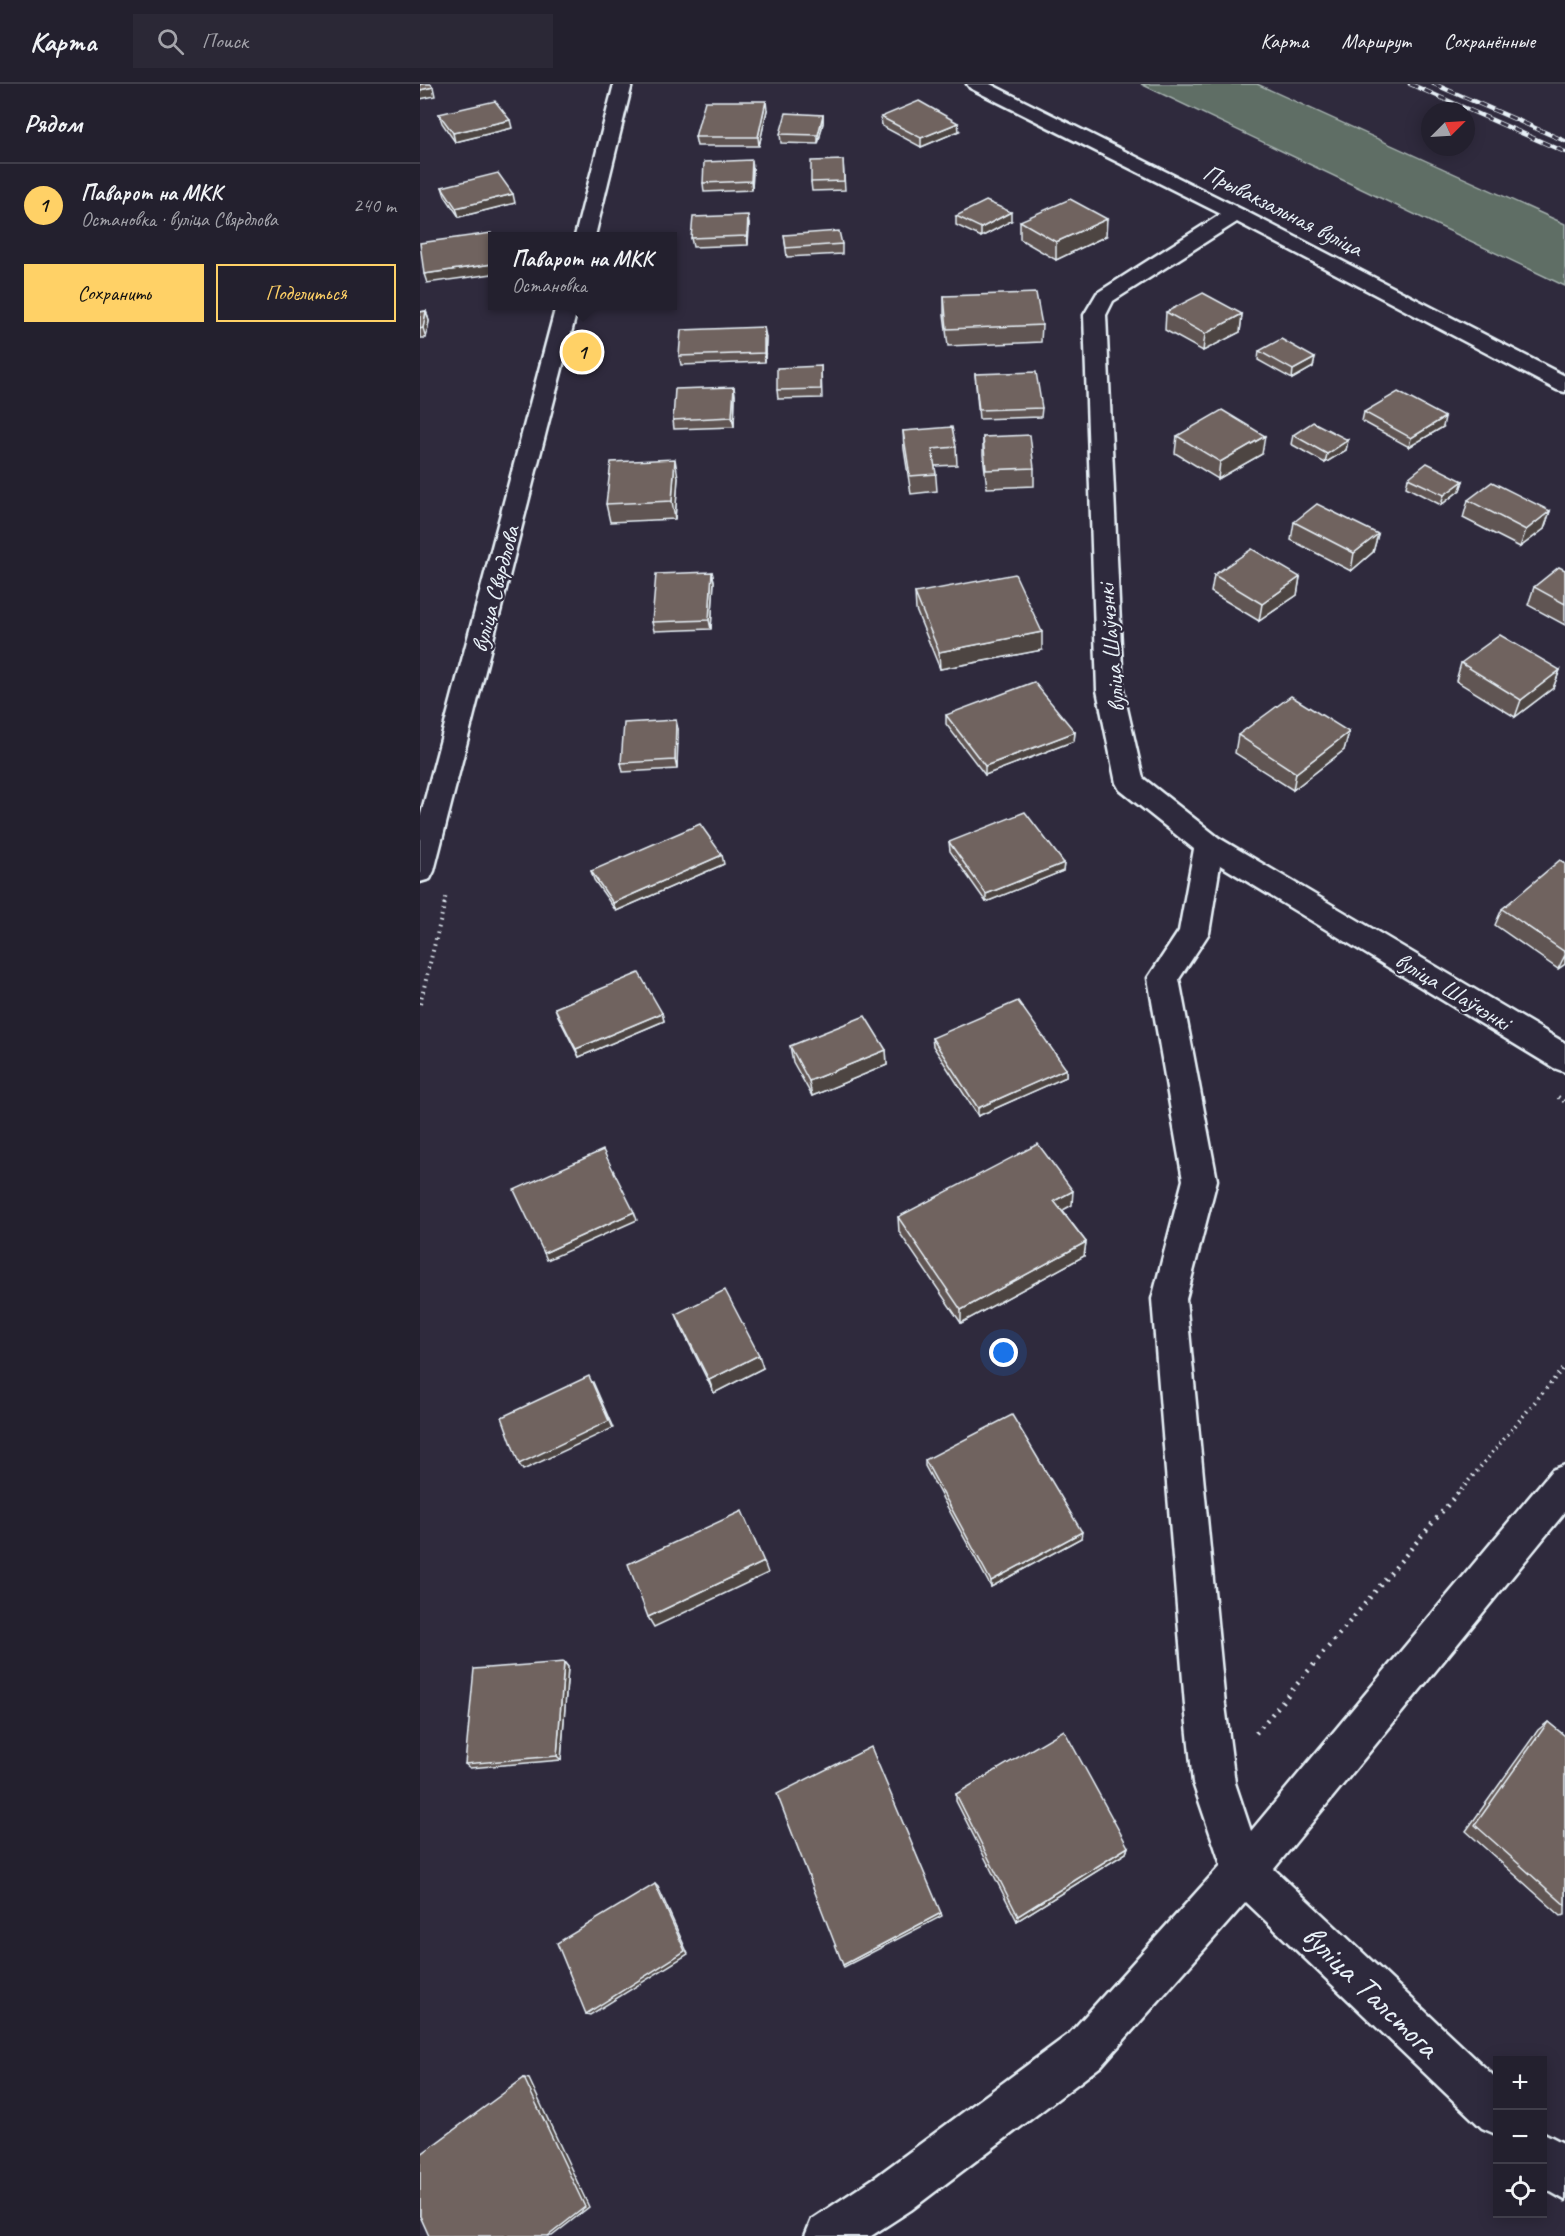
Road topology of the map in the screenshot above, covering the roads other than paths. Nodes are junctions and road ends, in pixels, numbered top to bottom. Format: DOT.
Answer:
graph roads {
  1 [pos="624,84"];
  2 [pos="976,84"];
  3 [pos="1236,214"];
  4 [pos="586,232"];
  5 [pos="566,310"];
  6 [pos="1565,385"];
  7 [pos="1209,845"];
  8 [pos="420,871"];
  9 [pos="1565,1059"];
  10 [pos="1565,1484"];
  11 [pos="1245,1871"];
  12 [pos="1495,2110"];
  13 [pos="1547,2160"];
  14 [pos="1565,2176"];
  15 [pos="830,2236"];
  1 -- 4 [label="street"];
  2 -- 3 [label="street, Прывакзальная вуліца"];
  3 -- 6 [label="street, Прывакзальная вуліца"];
  3 -- 7 [label="street, вуліца Шаўчэнкі"];
  5 -- 8 [label="street, вуліца Свярдлова"];
  7 -- 9 [label="street, вуліца Шаўчэнкі"];
  7 -- 11 [label="street"];
  10 -- 11 [label="street"];
  11 -- 12 [label="street, вуліца Талстога"];
  11 -- 15 [label="street"];
  13 -- 14 [label="street"];
}
